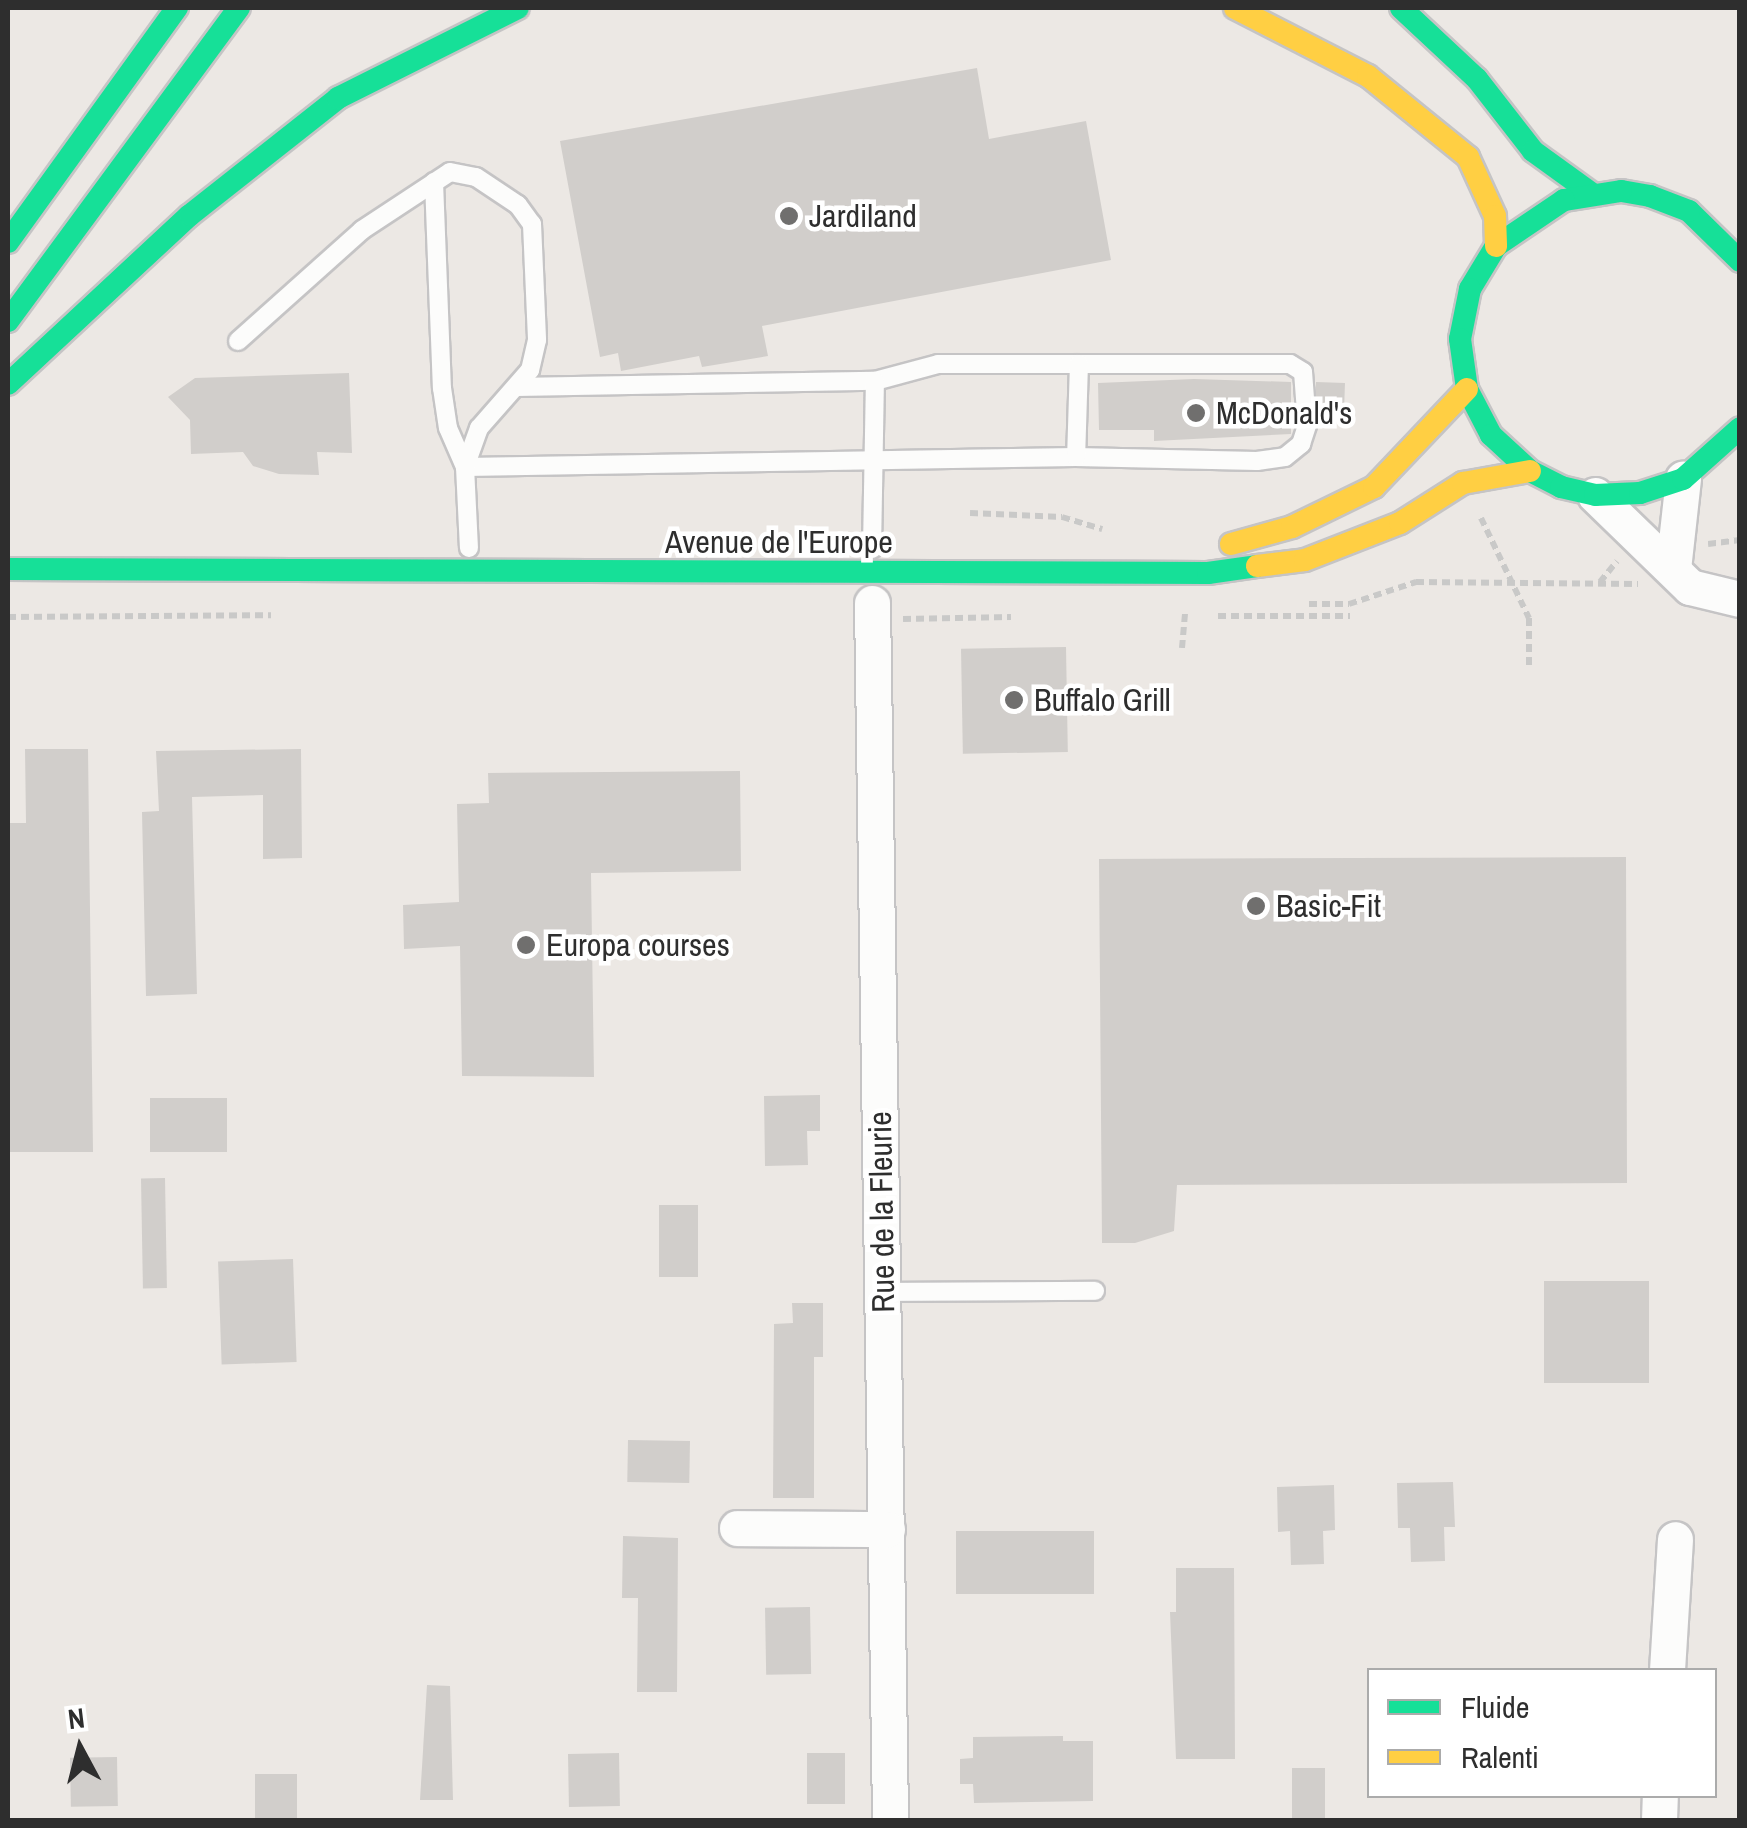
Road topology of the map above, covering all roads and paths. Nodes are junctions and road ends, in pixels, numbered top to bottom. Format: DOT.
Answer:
graph roads {
  1 [pos="177,8"];
  2 [pos="239,8"];
  3 [pos="518,8"];
  4 [pos="1235,8"];
  5 [pos="1400,8"];
  6 [pos="434,182"];
  7 [pos="1591,193"];
  8 [pos="8,242"];
  9 [pos="1496,246"];
  10 [pos="1740,262"];
  11 [pos="8,321"];
  12 [pos="238,341"];
  13 [pos="1079,364"];
  14 [pos="875,381"];
  15 [pos="8,384"];
  16 [pos="516,387"];
  17 [pos="1467,388"];
  18 [pos="1740,428"];
  19 [pos="1731,449"];
  20 [pos="1076,457"];
  21 [pos="874,459"];
  22 [pos="464,466"];
  23 [pos="1530,471"];
  24 [pos="1682,479"];
  25 [pos="1595,495"];
  26 [pos="1475,504"];
  27 [pos="970,514"];
  28 [pos="1121,533"];
  29 [pos="469,548"];
  30 [pos="872,549"];
  31 [pos="8,568"];
  32 [pos="1673,570"];
  33 [pos="872,589"];
  34 [pos="1740,598"];
  35 [pos="1186,604"];
  36 [pos="1182,648"];
  37 [pos="1529,669"];
  38 [pos="1095,1291"];
  39 [pos="884,1292"];
  40 [pos="737,1528"];
  41 [pos="887,1529"];
  42 [pos="1674,1540"];
  43 [pos="1667,1668"];
  44 [pos="890,1820"];
  1 -- 8 [label="main road"];
  2 -- 11 [label="main road"];
  3 -- 15 [label="main road"];
  4 -- 9 [label="main road"];
  5 -- 7 [label="main road"];
  6 -- 12 [label="lane"];
  6 -- 16 [label="lane"];
  6 -- 22 [label="lane"];
  7 -- 9 [label="main road"];
  7 -- 10 [label="main road"];
  9 -- 17 [label="main road"];
  13 -- 14 [label="lane"];
  13 -- 20 [label="lane"];
  13 -- 20 [label="lane"];
  14 -- 16 [label="lane"];
  14 -- 21 [label="lane"];
  16 -- 22 [label="lane"];
  17 -- 23 [label="main road"];
  17 -- 30 [label="main road, Avenue de l'Europe"];
  18 -- 19 [label="main road"];
  19 -- 24 [label="main road"];
  20 -- 21 [label="lane"];
  21 -- 22 [label="lane"];
  21 -- 30 [label="lane"];
  22 -- 29 [label="lane"];
  23 -- 25 [label="main road"];
  23 -- 33 [label="main road, Avenue de l'Europe"];
  24 -- 25 [label="main road"];
  24 -- 32 [label="street"];
  25 -- 32 [label="street"];
  26 -- 37 [label="path"];
  27 -- 28 [label="path"];
  29 -- 30 [label="main road, Avenue de l'Europe"];
  29 -- 31 [label="main road, Avenue de l'Europe"];
  31 -- 33 [label="main road, Avenue de l'Europe"];
  32 -- 34 [label="street"];
  33 -- 39 [label="street, Rue de la Fleurie"];
  35 -- 36 [label="path"];
  38 -- 39 [label="lane"];
  39 -- 41 [label="street, Rue de la Fleurie"];
  40 -- 41 [label="street"];
  41 -- 44 [label="street, Rue de la Fleurie"];
  42 -- 43 [label="street"];
}
